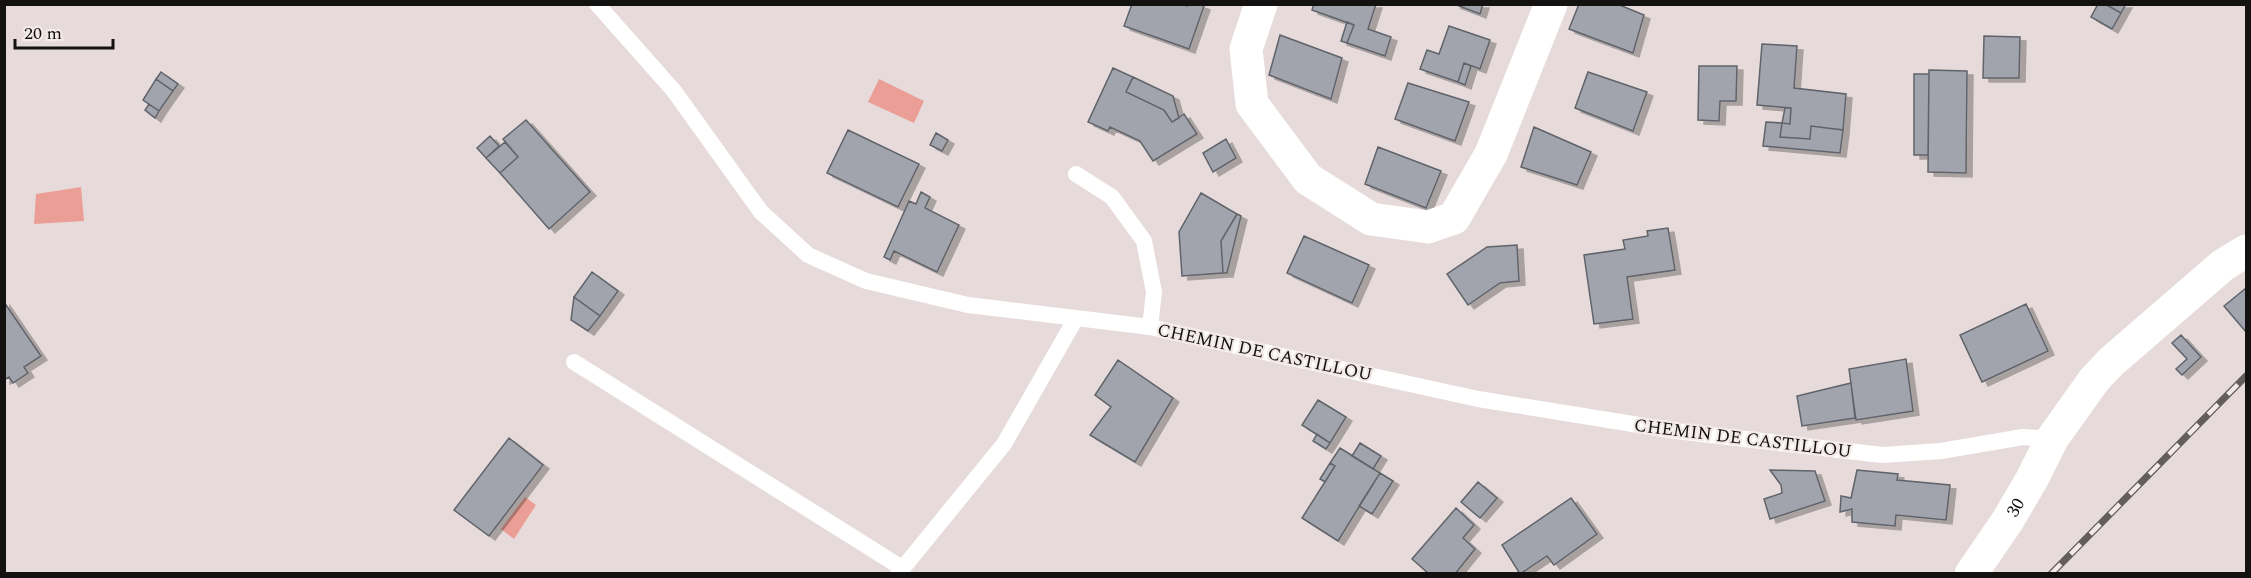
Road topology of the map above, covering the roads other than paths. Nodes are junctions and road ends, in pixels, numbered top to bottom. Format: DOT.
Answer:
graph roads {
  1 [pos="597,4"];
  2 [pos="1261,4"];
  3 [pos="1551,4"];
  4 [pos="1076,174"];
  5 [pos="2247,251"];
  6 [pos="1076,318"];
  7 [pos="1150,327"];
  8 [pos="574,362"];
  9 [pos="2052,439"];
  10 [pos="900,571"];
  11 [pos="1971,573"];
  1 -- 6 [label="lane, CHEMIN DE CASTILLOU"];
  2 -- 3 [label="street"];
  4 -- 7 [label="lane"];
  5 -- 9 [label="street, 30"];
  6 -- 7 [label="lane, CHEMIN DE CASTILLOU"];
  6 -- 10 [label="lane"];
  7 -- 9 [label="lane, CHEMIN DE CASTILLOU"];
  8 -- 10 [label="lane"];
  9 -- 11 [label="street, 30"];
}
